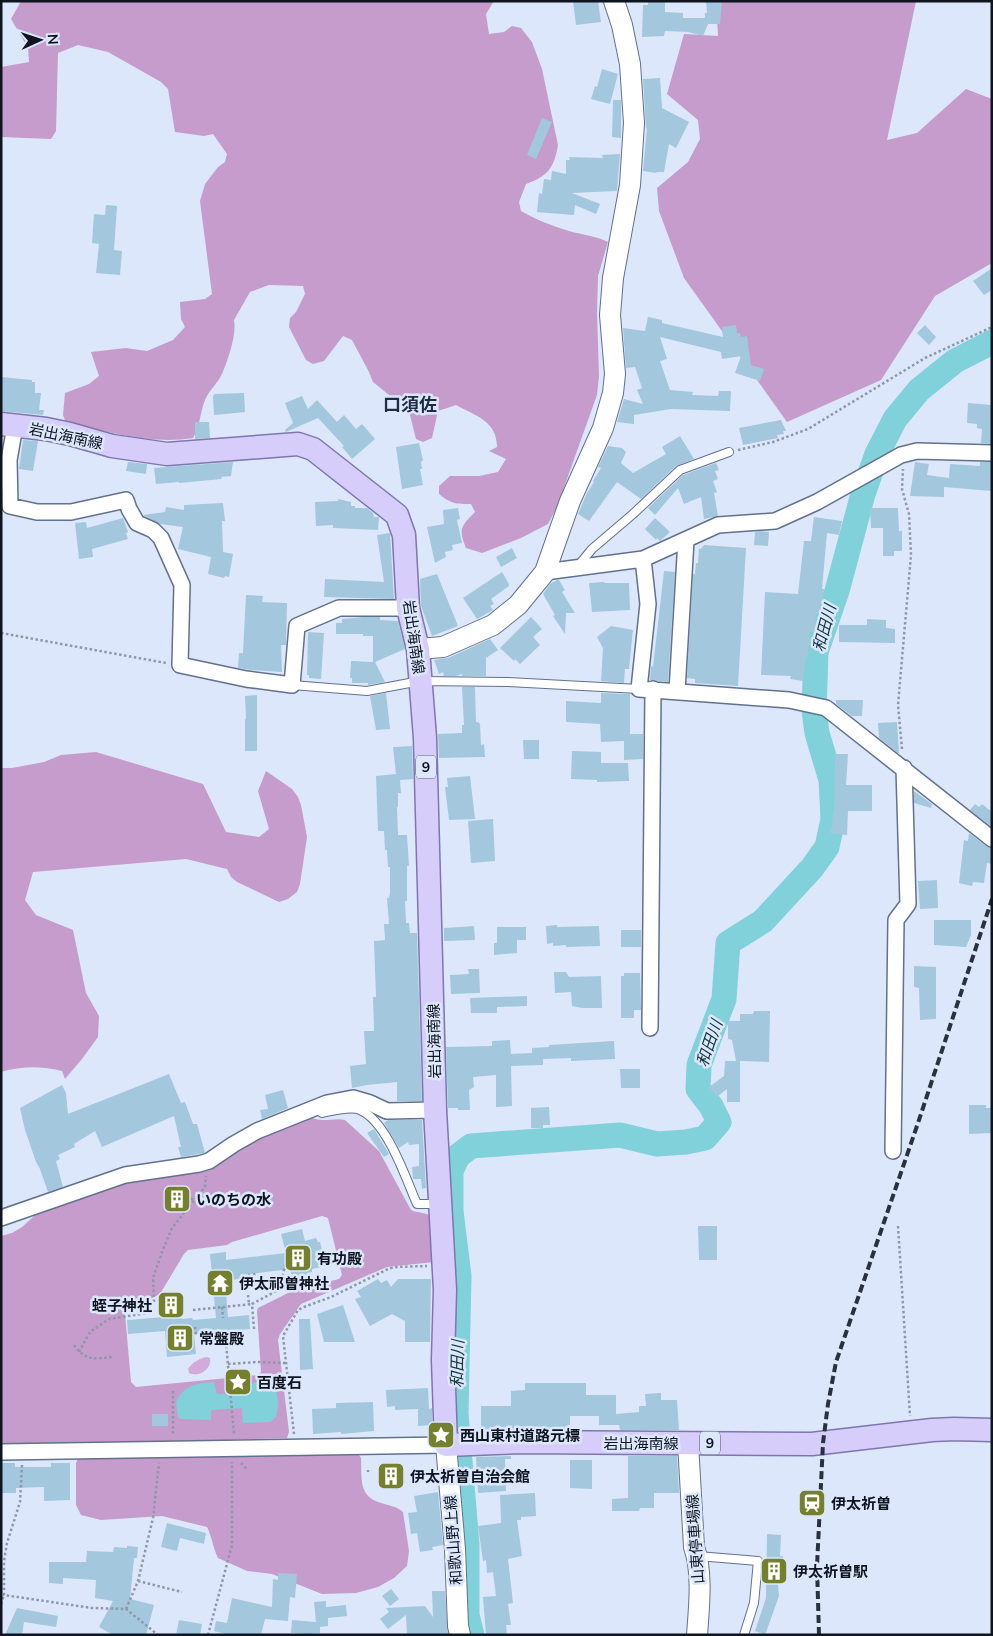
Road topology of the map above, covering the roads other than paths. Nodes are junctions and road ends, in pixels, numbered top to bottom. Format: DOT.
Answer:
graph roads {
  1 [pos="614,1"];
  2 [pos="8,425"];
  3 [pos="729,452"];
  4 [pos="992,453"];
  5 [pos="686,540"];
  6 [pos="643,559"];
  7 [pos="576,568"];
  8 [pos="545,572"];
  9 [pos="408,608"];
  10 [pos="418,649"];
  11 [pos="420,681"];
  12 [pos="292,685"];
  13 [pos="646,689"];
  14 [pos="677,691"];
  15 [pos="904,768"];
  16 [pos="992,839"];
  17 [pos="650,1028"];
  18 [pos="315,1108"];
  19 [pos="435,1110"];
  20 [pos="893,1151"];
  21 [pos="440,1203"];
  22 [pos="1,1218"];
  23 [pos="992,1430"];
  24 [pos="688,1443"];
  25 [pos="455,1445"];
  26 [pos="1,1452"];
  27 [pos="698,1556"];
  28 [pos="460,1635"];
  29 [pos="697,1635"];
  30 [pos="744,1635"];
  1 -- 8 [label="street"];
  2 -- 9 [label="main road, 岩出海南線 / 9"];
  2 -- 12 [label="street"];
  3 -- 7 [label="lane"];
  4 -- 5 [label="street"];
  5 -- 6 [label="street"];
  5 -- 14 [label="street"];
  6 -- 7 [label="street"];
  6 -- 13 [label="street"];
  7 -- 8 [label="street"];
  8 -- 10 [label="street"];
  9 -- 10 [label="main road, 岩出海南線 / 9"];
  9 -- 12 [label="street"];
  10 -- 11 [label="main road, 岩出海南線 / 9"];
  11 -- 12 [label="lane"];
  11 -- 13 [label="lane"];
  11 -- 19 [label="main road, 岩出海南線 / 9"];
  13 -- 14 [label="street"];
  13 -- 17 [label="street"];
  14 -- 15 [label="street"];
  15 -- 16 [label="street"];
  15 -- 20 [label="street"];
  18 -- 19 [label="street"];
  18 -- 21 [label="lane"];
  18 -- 22 [label="street"];
  19 -- 21 [label="main road, 岩出海南線 / 9"];
  21 -- 25 [label="main road, 岩出海南線 / 9"];
  23 -- 24 [label="main road, 岩出海南線 / 9"];
  24 -- 25 [label="main road, 岩出海南線 / 9"];
  24 -- 27 [label="street, 山東停車場線"];
  25 -- 26 [label="street"];
  25 -- 28 [label="street, 和歌山野上線"];
  27 -- 29 [label="street, 山東停車場線"];
  27 -- 30 [label="lane"];
}
